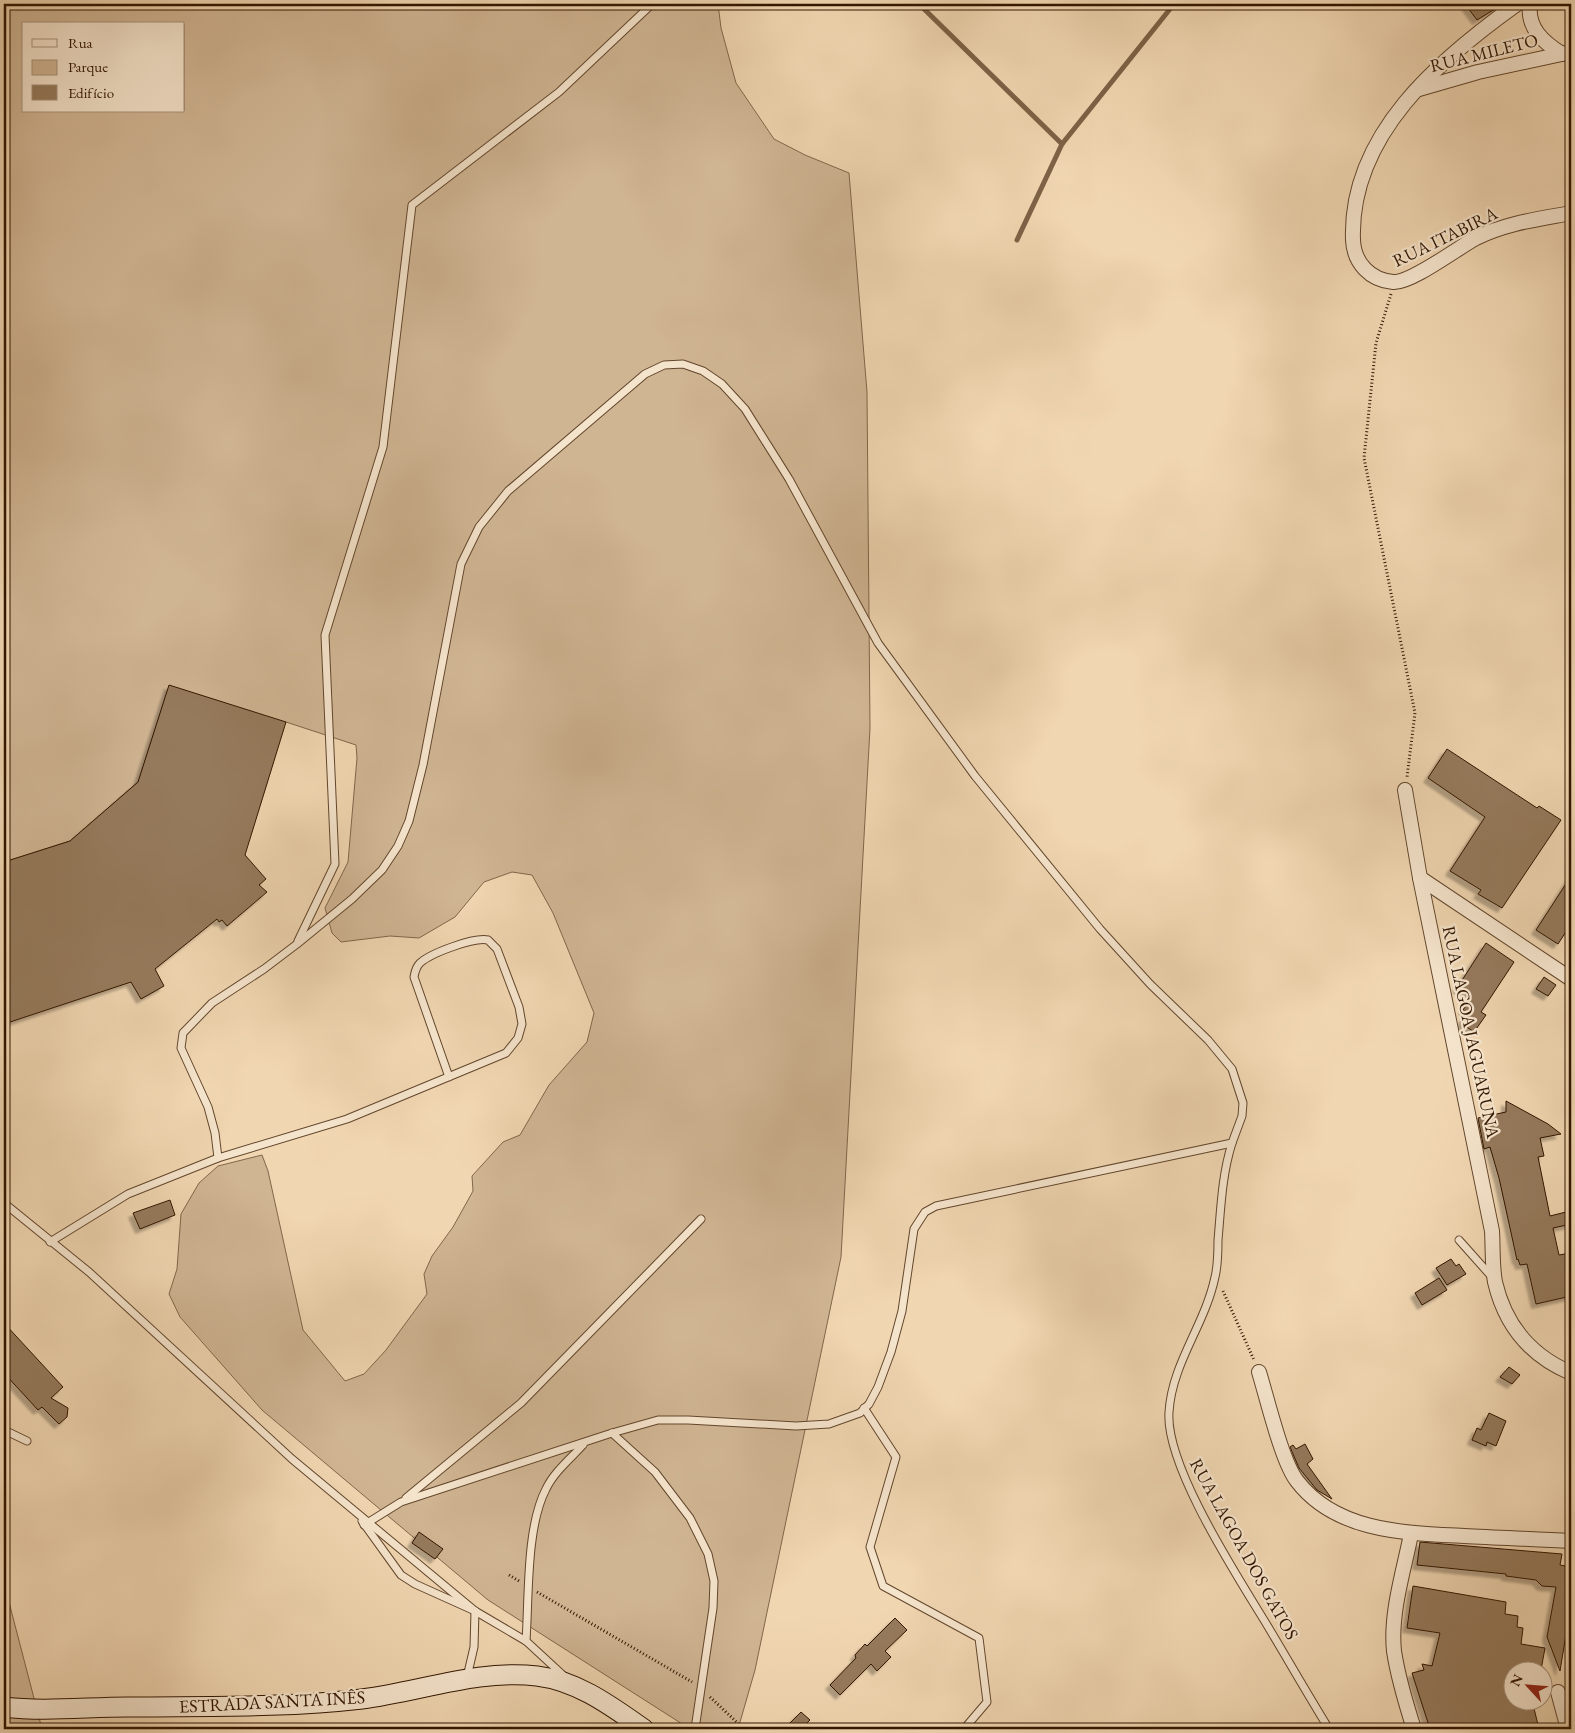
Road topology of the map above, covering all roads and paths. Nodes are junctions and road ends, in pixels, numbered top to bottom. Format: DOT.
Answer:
graph roads {
  1 [pos="652,4"];
  2 [pos="1517,4"];
  3 [pos="1530,4"];
  4 [pos="1567,53"];
  5 [pos="1416,90"];
  6 [pos="1571,213"];
  7 [pos="1395,282"];
  8 [pos="1405,790"];
  9 [pos="1420,878"];
  10 [pos="297,944"];
  11 [pos="1571,979"];
  12 [pos="449,1077"];
  13 [pos="1232,1143"];
  14 [pos="218,1158"];
  15 [pos="4,1203"];
  16 [pos="701,1219"];
  17 [pos="1459,1240"];
  18 [pos="50,1242"];
  19 [pos="1216,1274"];
  20 [pos="1495,1281"];
  21 [pos="1259,1372"];
  22 [pos="1571,1373"];
  23 [pos="864,1408"];
  24 [pos="4,1430"];
  25 [pos="612,1433"];
  26 [pos="27,1441"];
  27 [pos="584,1444"];
  28 [pos="402,1502"];
  29 [pos="365,1522"];
  30 [pos="1411,1534"];
  31 [pos="1571,1541"];
  32 [pos="509,1574"];
  33 [pos="529,1587"];
  34 [pos="475,1611"];
  35 [pos="526,1641"];
  36 [pos="466,1681"];
  37 [pos="575,1686"];
  38 [pos="701,1688"];
  39 [pos="1558,1692"];
  40 [pos="4,1708"];
  41 [pos="644,1729"];
  42 [pos="695,1729"];
  43 [pos="744,1729"];
  44 [pos="964,1729"];
  45 [pos="1329,1729"];
  46 [pos="1414,1729"];
  47 [pos="1568,1729"];
  1 -- 10 [label="lane"];
  2 -- 5 [label="street"];
  3 -- 4 [label="street, RUA MILETO"];
  4 -- 5 [label="street, RUA MILETO"];
  5 -- 7 [label="street, RUA ITABIRA"];
  6 -- 7 [label="street, RUA ITABIRA"];
  7 -- 8 [label="path"];
  8 -- 9 [label="street, RUA LAGOA JAGUARUNA"];
  9 -- 11 [label="street"];
  9 -- 20 [label="street, RUA LAGOA JAGUARUNA"];
  10 -- 13 [label="lane, RUA LAGOA DOS GATOS"];
  10 -- 14 [label="lane, RUA LAGOA DOS GATOS"];
  12 -- 12 [label="lane"];
  12 -- 14 [label="lane"];
  13 -- 19 [label="lane, RUA LAGOA DOS GATOS"];
  13 -- 23 [label="lane"];
  14 -- 18 [label="lane"];
  15 -- 18 [label="lane"];
  16 -- 28 [label="lane"];
  17 -- 20 [label="lane"];
  18 -- 29 [label="lane"];
  19 -- 21 [label="path"];
  19 -- 45 [label="lane, RUA LAGOA DOS GATOS"];
  20 -- 22 [label="street, RUA LAGOA JAGUARUNA"];
  21 -- 30 [label="street"];
  23 -- 25 [label="lane"];
  23 -- 44 [label="lane"];
  24 -- 26 [label="lane"];
  25 -- 27 [label="lane"];
  25 -- 38 [label="lane"];
  27 -- 28 [label="lane"];
  27 -- 33 [label="lane"];
  28 -- 29 [label="lane"];
  29 -- 34 [label="lane"];
  29 -- 34 [label="lane"];
  30 -- 31 [label="street"];
  30 -- 46 [label="street"];
  32 -- 33 [label="path"];
  33 -- 35 [label="lane"];
  33 -- 38 [label="path"];
  34 -- 35 [label="lane"];
  34 -- 36 [label="lane"];
  35 -- 37 [label="lane"];
  36 -- 37 [label="main road, ESTRADA SANTA INÊS"];
  36 -- 40 [label="main road, ESTRADA SANTA INÊS"];
  37 -- 41 [label="main road, ESTRADA SANTA INÊS"];
  38 -- 42 [label="lane"];
  38 -- 43 [label="path"];
  39 -- 47 [label="street"];
}
